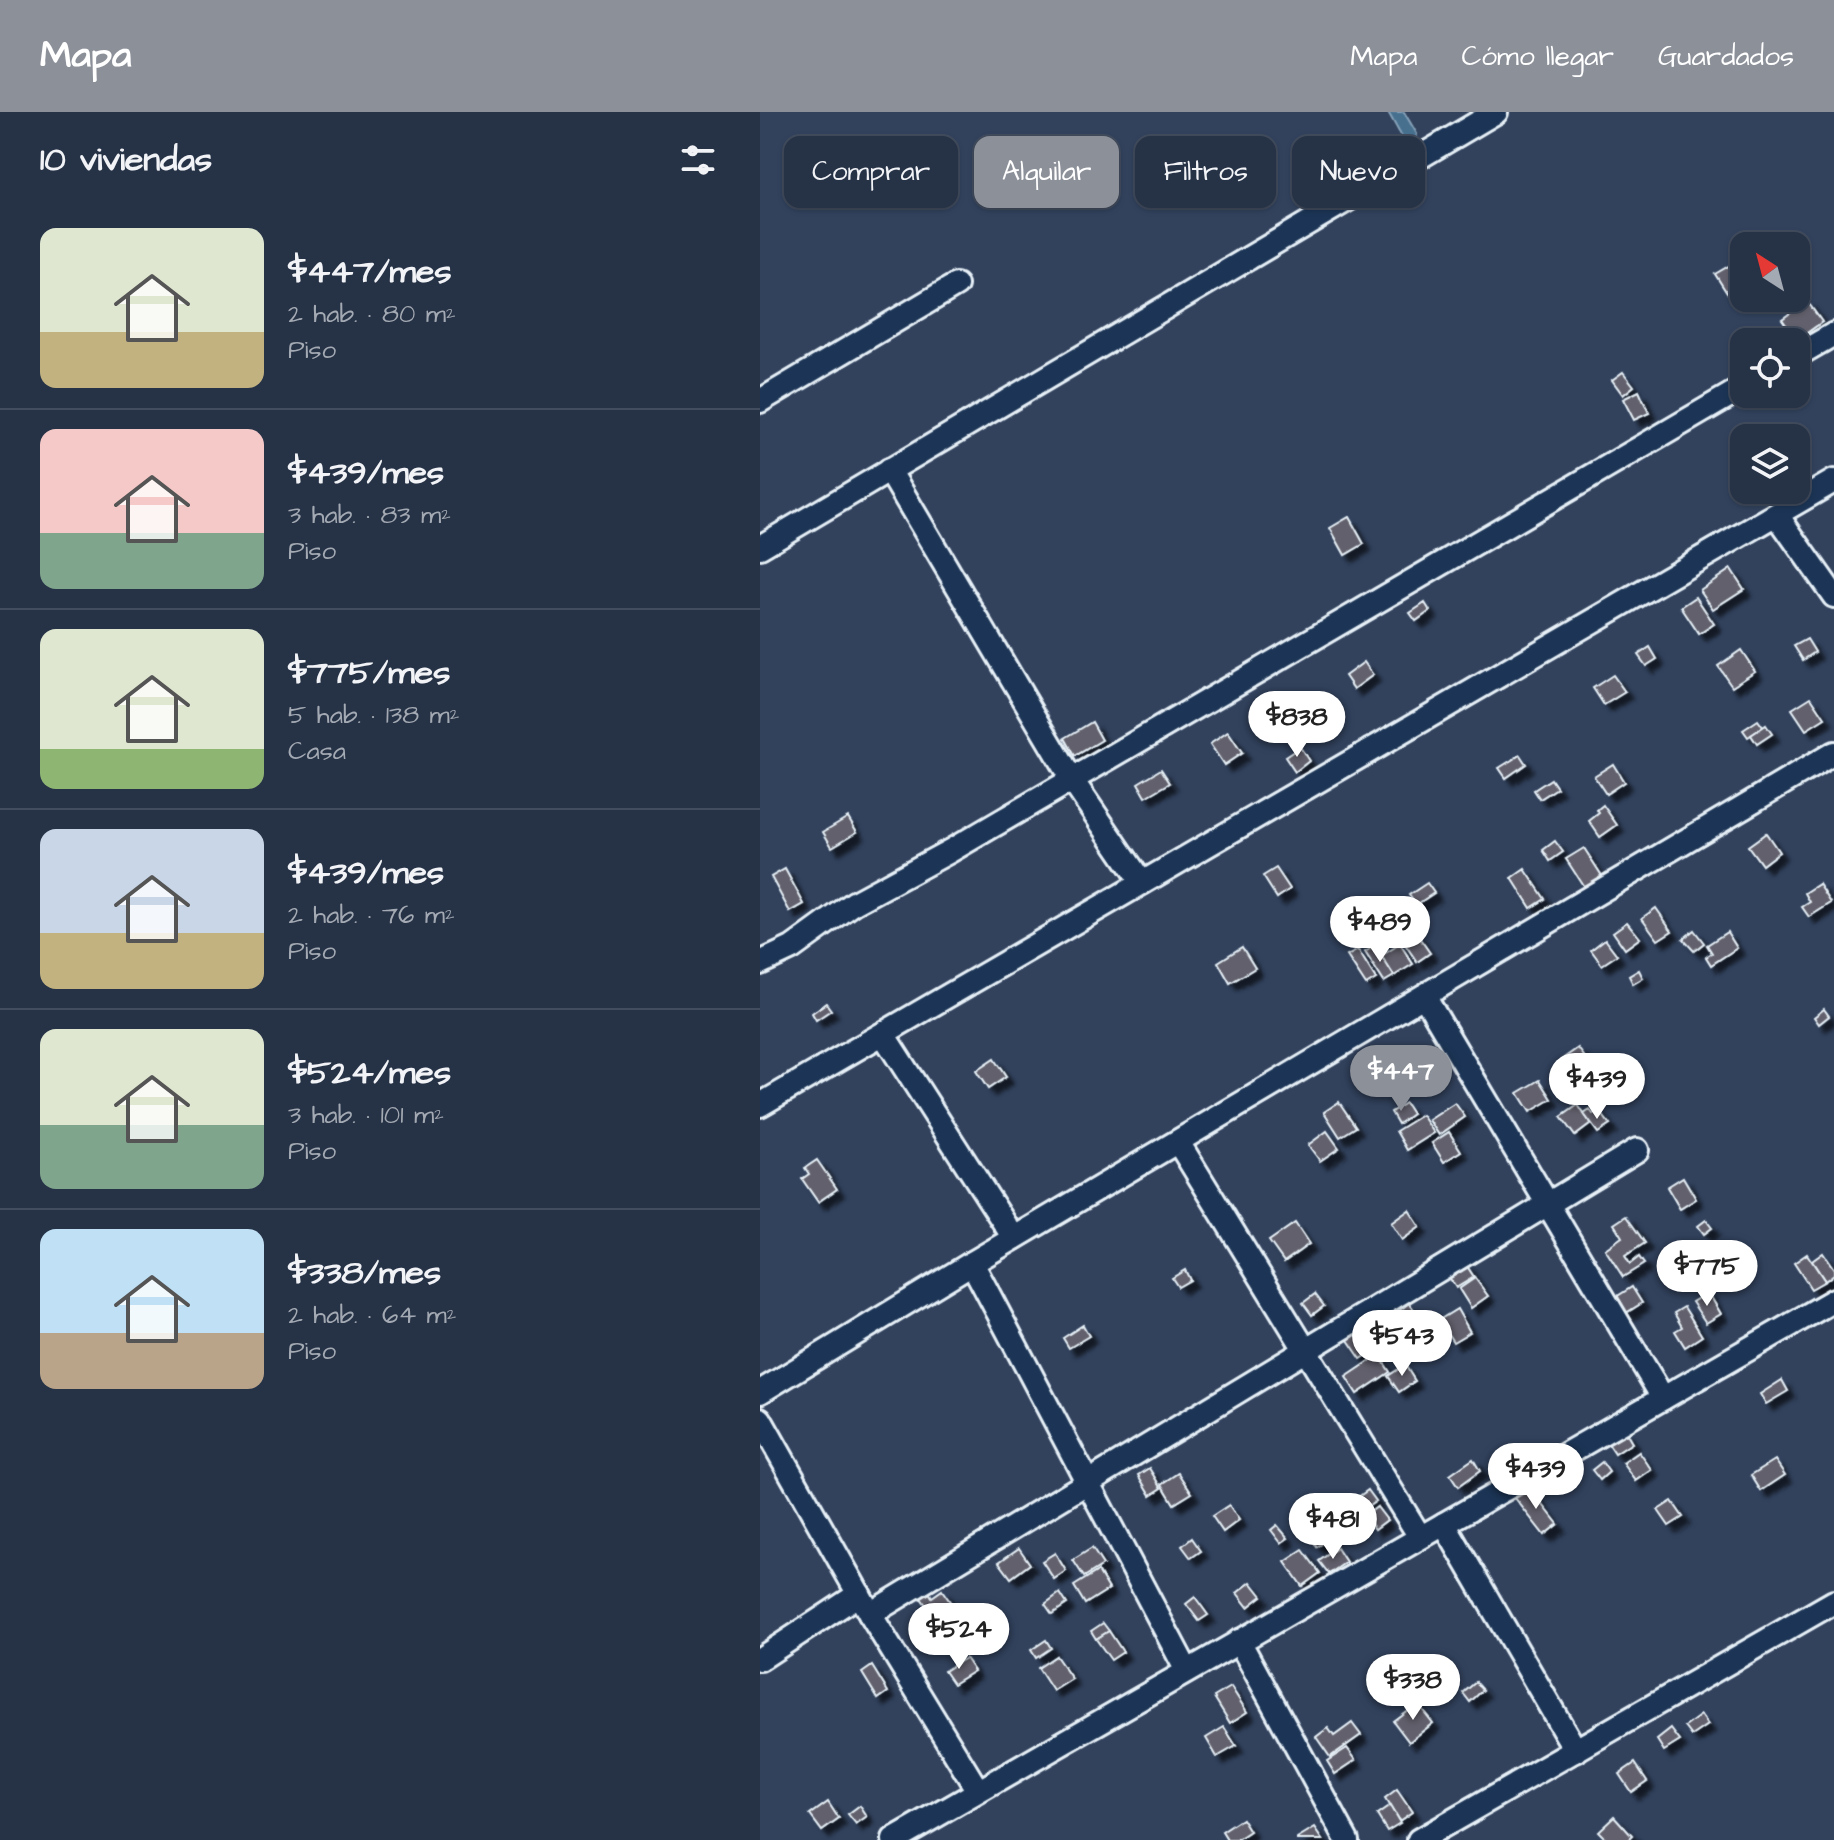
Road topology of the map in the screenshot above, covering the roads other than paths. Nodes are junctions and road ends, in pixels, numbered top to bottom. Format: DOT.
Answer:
graph roads {
  1 [pos="1496,112"];
  2 [pos="956,285"];
  3 [pos="1834,334"];
  4 [pos="1810,348"];
  5 [pos="1730,395"];
  6 [pos="760,401"];
  7 [pos="889,470"];
  8 [pos="1834,481"];
  9 [pos="1777,515"];
  10 [pos="760,547"];
  11 [pos="1834,596"];
  12 [pos="1834,753"];
  13 [pos="1072,780"];
  14 [pos="1142,883"];
  15 [pos="760,963"];
  16 [pos="1424,996"];
  17 [pos="883,1034"];
  18 [pos="760,1105"];
  19 [pos="1178,1142"];
  20 [pos="1637,1150"];
  21 [pos="1548,1204"];
  22 [pos="1014,1238"];
  23 [pos="972,1263"];
  24 [pos="1834,1300"];
  25 [pos="1306,1350"];
  26 [pos="760,1392"];
  27 [pos="1663,1398"];
  28 [pos="760,1419"];
  29 [pos="1088,1482"];
  30 [pos="1444,1524"];
  31 [pos="1420,1537"];
  32 [pos="1834,1602"];
  33 [pos="864,1604"];
  34 [pos="1239,1641"];
  35 [pos="760,1659"];
  36 [pos="1187,1671"];
  37 [pos="1576,1751"];
  38 [pos="978,1791"];
  39 [pos="894,1840"];
  40 [pos="1347,1840"];
  41 [pos="1419,1840"];
  1 -- 7 [label="street"];
  2 -- 6 [label="street"];
  3 -- 4 [label="street"];
  5 -- 13 [label="street"];
  7 -- 10 [label="street"];
  7 -- 13 [label="street"];
  8 -- 9 [label="street"];
  9 -- 11 [label="street"];
  9 -- 14 [label="street"];
  12 -- 16 [label="street"];
  13 -- 14 [label="street"];
  13 -- 15 [label="street"];
  14 -- 17 [label="street"];
  16 -- 19 [label="street"];
  16 -- 21 [label="street"];
  17 -- 18 [label="street"];
  17 -- 22 [label="street"];
  19 -- 22 [label="street"];
  19 -- 25 [label="street"];
  20 -- 21 [label="street"];
  21 -- 25 [label="street"];
  21 -- 27 [label="street"];
  22 -- 23 [label="street"];
  23 -- 26 [label="street"];
  23 -- 29 [label="street"];
  24 -- 27 [label="street"];
  25 -- 29 [label="street"];
  25 -- 31 [label="street"];
  27 -- 30 [label="street"];
  28 -- 33 [label="street"];
  29 -- 33 [label="street"];
  29 -- 36 [label="street"];
  30 -- 31 [label="street"];
  30 -- 37 [label="street"];
  31 -- 34 [label="street"];
  32 -- 37 [label="street"];
  33 -- 35 [label="street"];
  33 -- 38 [label="street"];
  34 -- 36 [label="street"];
  34 -- 40 [label="street"];
  36 -- 38 [label="street"];
  37 -- 41 [label="street"];
  38 -- 39 [label="street"];
}
